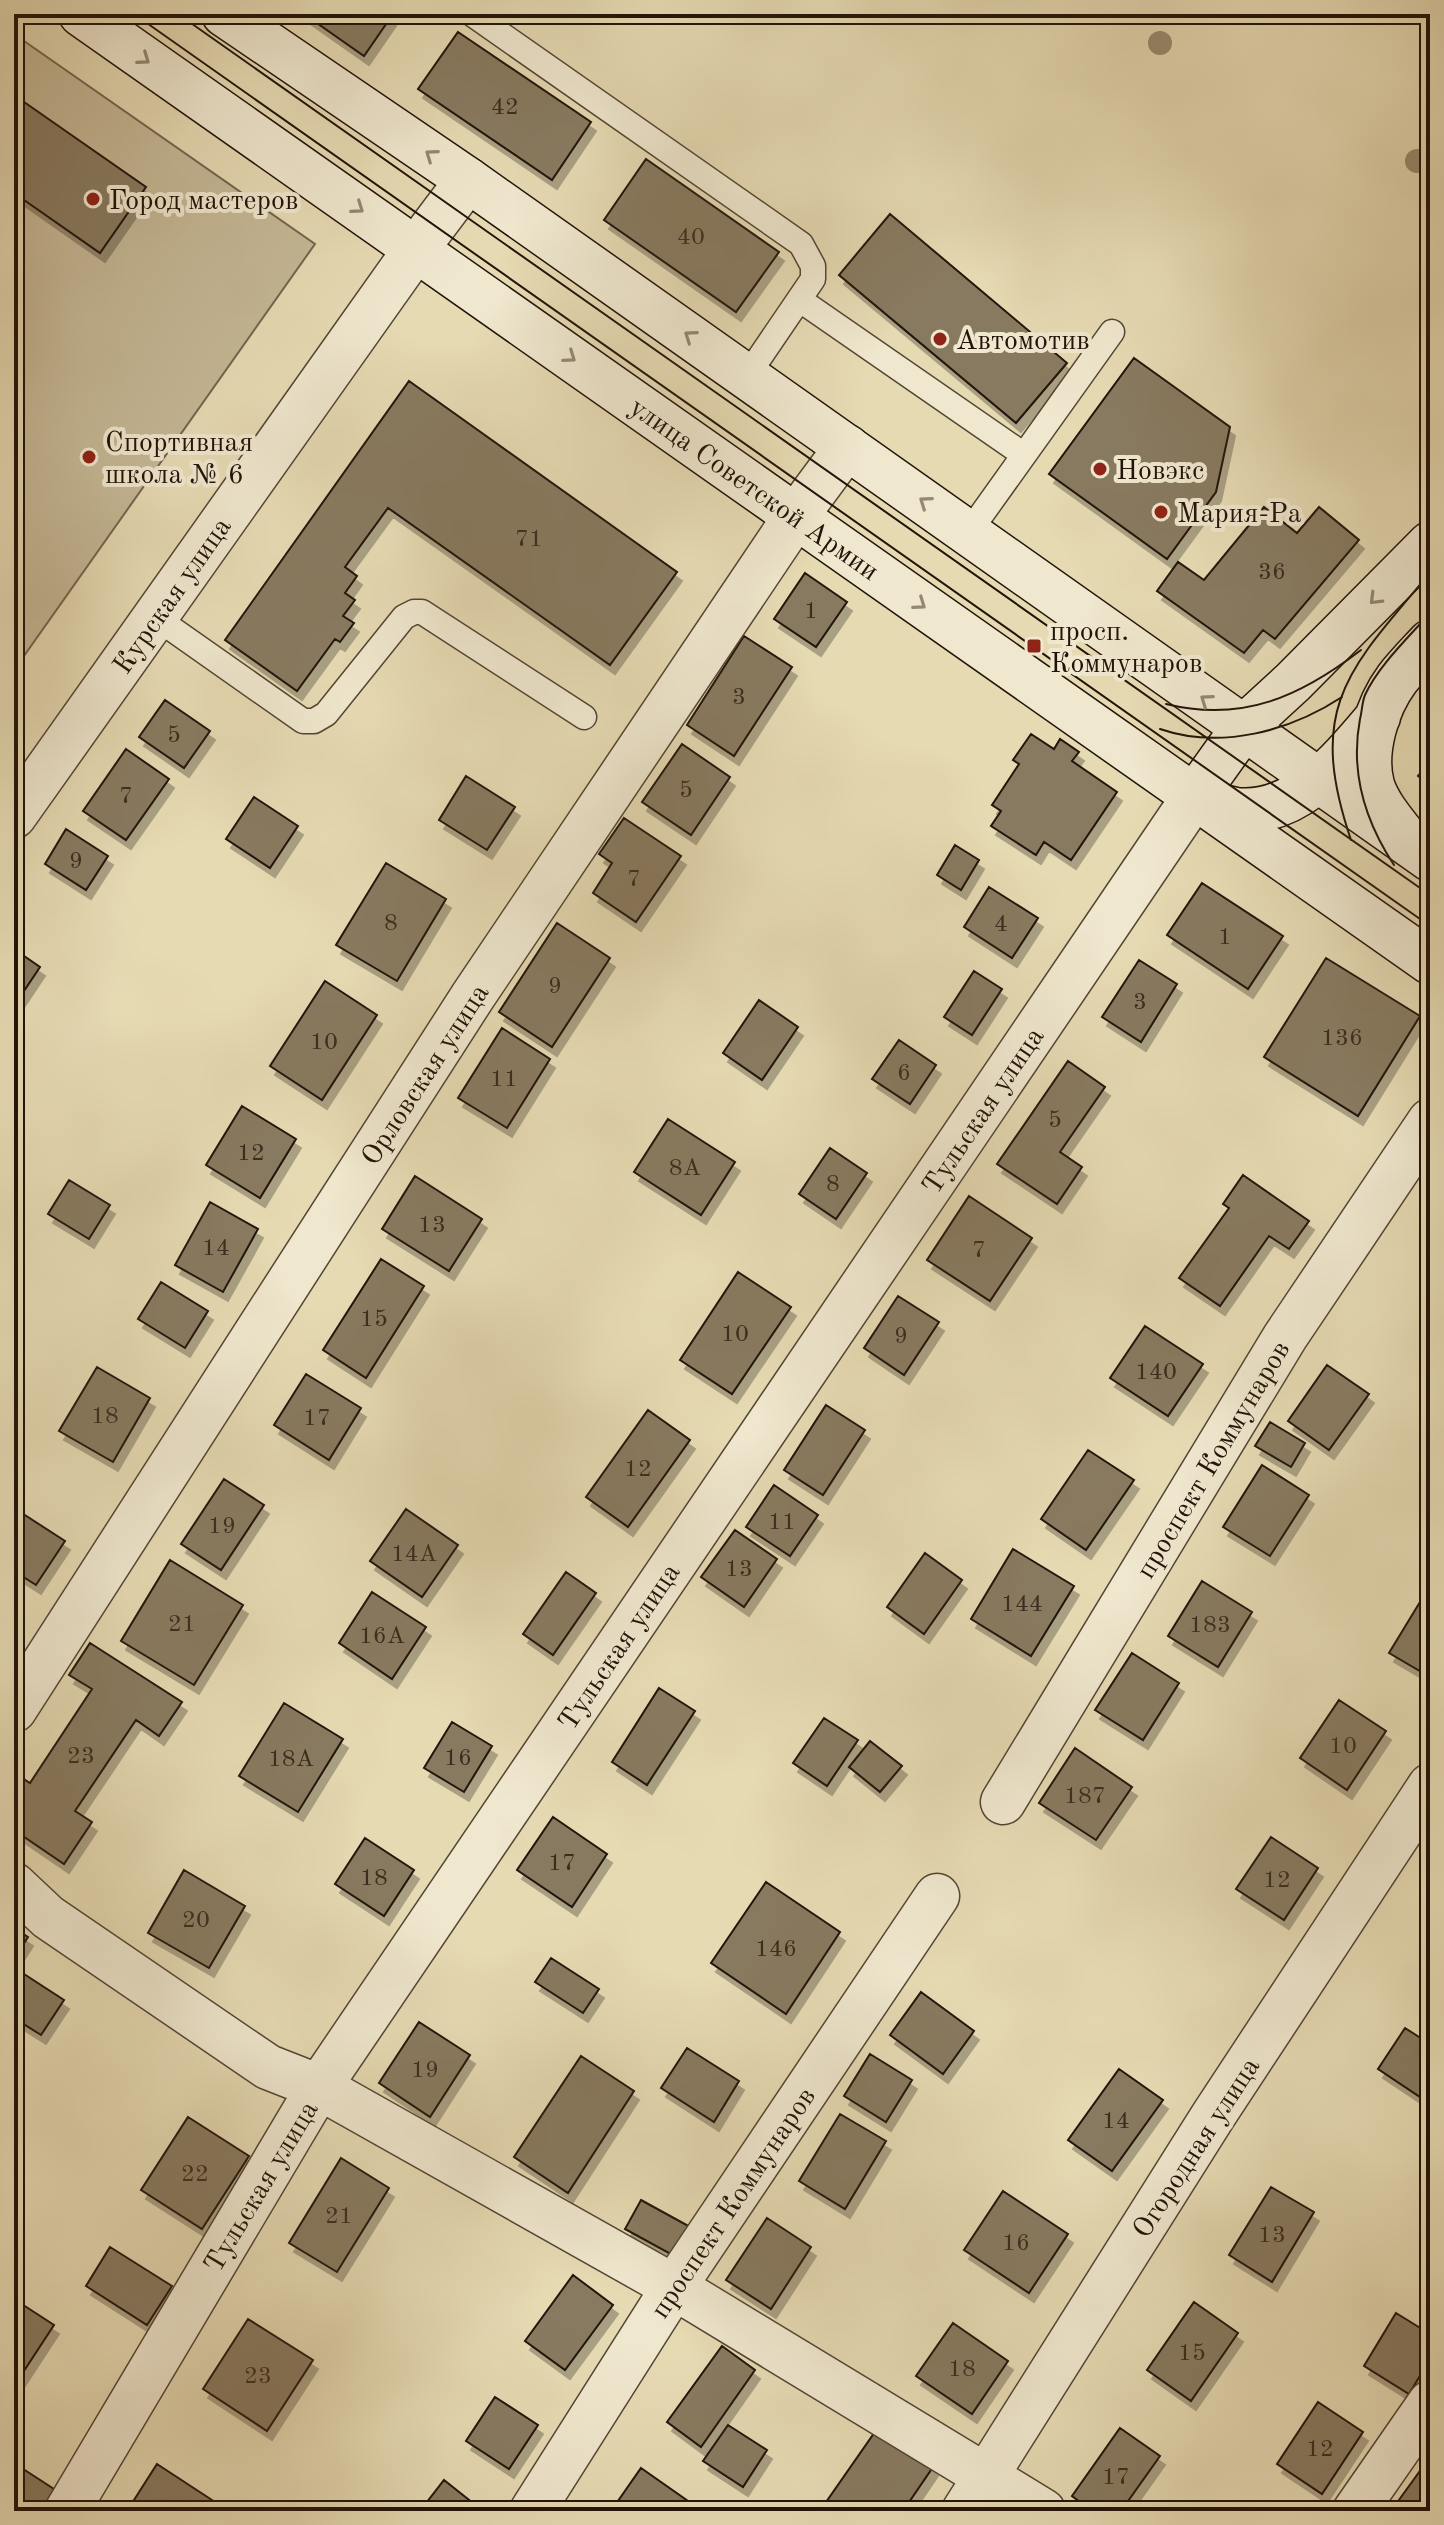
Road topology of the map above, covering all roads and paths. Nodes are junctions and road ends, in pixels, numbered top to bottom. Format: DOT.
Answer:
graph roads {
  1 [pos="81,14"];
  2 [pos="224,14"];
  3 [pos="472,14"];
  4 [pos="468,180"];
  5 [pos="416,249"];
  6 [pos="800,300"];
  7 [pos="1112,332"];
  8 [pos="747,376"];
  9 [pos="847,447"];
  10 [pos="1024,455"];
  11 [pos="796,516"];
  12 [pos="969,532"];
  13 [pos="1430,544"];
  14 [pos="155,617"];
  15 [pos="1430,642"];
  16 [pos="584,717"];
  17 [pos="1378,717"];
  18 [pos="1244,727"];
  19 [pos="1320,780"];
  20 [pos="1194,797"];
  21 [pos="14,816"];
  22 [pos="1421,852"];
  23 [pos="1430,962"];
  24 [pos="1430,1121"];
  25 [pos="14,1710"];
  26 [pos="1430,1786"];
  27 [pos="1003,1802"];
  28 [pos="14,1885"];
  29 [pos="937,1896"];
  30 [pos="319,2087"];
  31 [pos="674,2287"];
  32 [pos="1430,2403"];
  33 [pos="976,2493"];
  34 [pos="67,2511"];
  35 [pos="532,2511"];
  36 [pos="1043,2511"];
  37 [pos="1355,2511"];
  1 -- 5 [label="street, улица Советской Армии, one-way"];
  4 -- 2 [label="street, one-way"];
  3 -- 6 [label="lane"];
  4 -- 5 [label="street, Курская улица"];
  8 -- 4 [label="street, one-way"];
  5 -- 11 [label="street, улица Советской Армии, one-way"];
  5 -- 14 [label="street, Курская улица"];
  6 -- 8 [label="lane"];
  6 -- 10 [label="lane"];
  7 -- 10 [label="lane"];
  8 -- 9 [label="street"];
  9 -- 11 [label="street, Орловская улица"];
  12 -- 9 [label="street, one-way"];
  10 -- 12 [label="lane"];
  11 -- 20 [label="street, улица Советской Армии, one-way"];
  11 -- 25 [label="street, Орловская улица"];
  18 -- 12 [label="street, one-way"];
  13 -- 18 [label="street, one-way"];
  14 -- 16 [label="lane"];
  14 -- 21 [label="street, Курская улица"];
  15 -- 17 [label="street"];
  17 -- 19 [label="street"];
  17 -- 22 [label="street"];
  18 -- 19 [label="street"];
  18 -- 20 [label="street, Тульская улица"];
  19 -- 20 [label="street"];
  19 -- 22 [label="street"];
  20 -- 23 [label="street, улица Советской Армии"];
  20 -- 30 [label="street, Тульская улица"];
  24 -- 27 [label="street, проспект Коммунаров"];
  26 -- 33 [label="street, Огородная улица"];
  28 -- 30 [label="street"];
  29 -- 31 [label="street, проспект Коммунаров"];
  30 -- 31 [label="street"];
  30 -- 34 [label="street, Тульская улица"];
  31 -- 33 [label="street"];
  31 -- 35 [label="street, проспект Коммунаров"];
  32 -- 37 [label="street"];
  33 -- 36 [label="street"];
}
